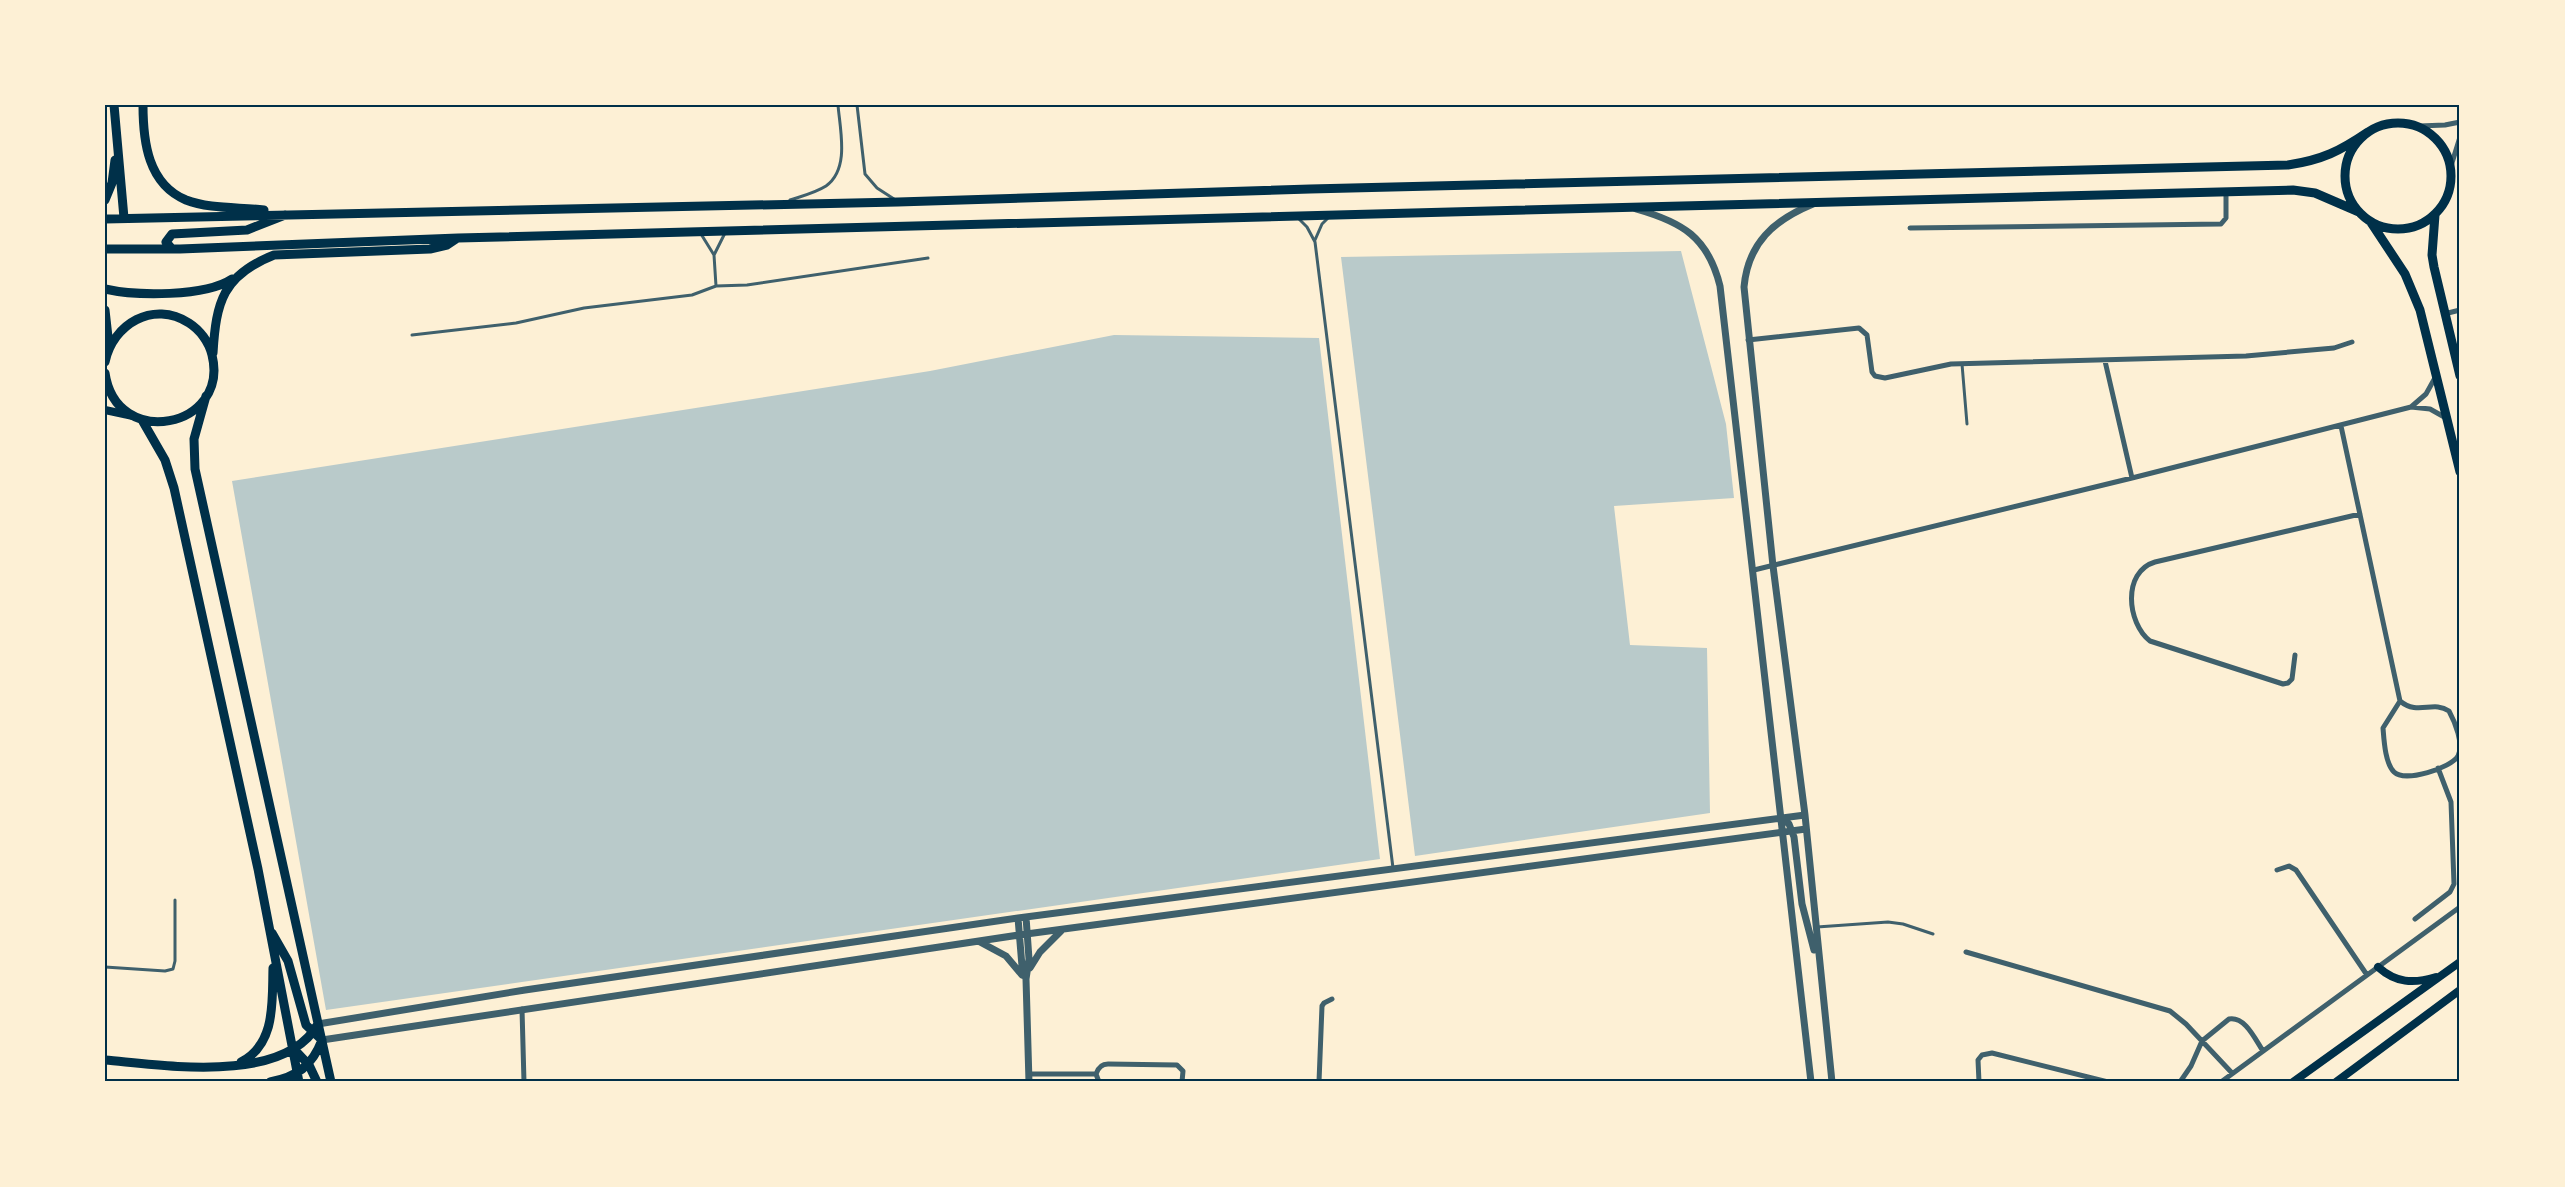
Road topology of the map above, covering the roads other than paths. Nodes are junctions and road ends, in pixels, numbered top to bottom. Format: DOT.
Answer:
graph roads {
  1 [pos="114,105"];
  2 [pos="143,105"];
  3 [pos="838,105"];
  4 [pos="857,105"];
  5 [pos="2460,122"];
  6 [pos="2419,126"];
  7 [pos="2368,132"];
  8 [pos="2460,137"];
  9 [pos="117,146"];
  10 [pos="2451,166"];
  11 [pos="2226,191"];
  12 [pos="105,200"];
  13 [pos="898,202"];
  14 [pos="1816,202"];
  15 [pos="781,204"];
  16 [pos="1630,208"];
  17 [pos="2359,212"];
  18 [pos="287,214"];
  19 [pos="2435,214"];
  20 [pos="1333,215"];
  21 [pos="1295,216"];
  22 [pos="124,218"];
  23 [pos="105,219"];
  24 [pos="2370,221"];
  25 [pos="1910,228"];
  26 [pos="726,231"];
  27 [pos="699,232"];
  28 [pos="458,238"];
  29 [pos="1315,242"];
  30 [pos="105,249"];
  31 [pos="172,249"];
  32 [pos="714,255"];
  33 [pos="928,258"];
  34 [pos="236,277"];
  35 [pos="716,286"];
  36 [pos="105,290"];
  37 [pos="105,310"];
  38 [pos="2460,310"];
  39 [pos="2444,314"];
  40 [pos="412,335"];
  41 [pos="1748,340"];
  42 [pos="2352,342"];
  43 [pos="107,354"];
  44 [pos="213,359"];
  45 [pos="2105,361"];
  46 [pos="1962,364"];
  47 [pos="105,373"];
  48 [pos="2436,376"];
  49 [pos="2460,376"];
  50 [pos="206,396"];
  51 [pos="2411,407"];
  52 [pos="105,410"];
  53 [pos="137,418"];
  54 [pos="2446,418"];
  55 [pos="1967,424"];
  56 [pos="2341,426"];
  57 [pos="2460,472"];
  58 [pos="2132,478"];
  59 [pos="2360,514"];
  60 [pos="1773,566"];
  61 [pos="1754,570"];
  62 [pos="2295,655"];
  63 [pos="2400,701"];
  64 [pos="2438,768"];
  65 [pos="1805,815"];
  66 [pos="1781,817"];
  67 [pos="1806,829"];
  68 [pos="1792,831"];
  69 [pos="1782,832"];
  70 [pos="1393,870"];
  71 [pos="2277,870"];
  72 [pos="175,900"];
  73 [pos="2460,907"];
  74 [pos="1022,918"];
  75 [pos="2415,920"];
  76 [pos="1815,927"];
  77 [pos="270,929"];
  78 [pos="1062,930"];
  79 [pos="1028,934"];
  80 [pos="1933,934"];
  81 [pos="1019,935"];
  82 [pos="978,941"];
  83 [pos="274,951"];
  84 [pos="1966,952"];
  85 [pos="2460,963"];
  86 [pos="105,967"];
  87 [pos="1820,967"];
  88 [pos="2378,968"];
  89 [pos="2367,975"];
  90 [pos="2442,975"];
  91 [pos="1026,979"];
  92 [pos="2460,990"];
  93 [pos="1332,999"];
  94 [pos="522,1009"];
  95 [pos="318,1024"];
  96 [pos="313,1034"];
  97 [pos="322,1040"];
  98 [pos="2202,1041"];
  99 [pos="292,1048"];
  100 [pos="2263,1051"];
  101 [pos="105,1060"];
  102 [pos="309,1065"];
  103 [pos="233,1066"];
  104 [pos="2232,1073"];
  105 [pos="1029,1074"];
  106 [pos="1096,1074"];
  107 [pos="298,1078"];
  108 [pos="270,1082"];
  109 [pos="317,1082"];
  110 [pos="331,1082"];
  111 [pos="524,1082"];
  112 [pos="1029,1082"];
  113 [pos="1099,1082"];
  114 [pos="1182,1082"];
  115 [pos="1319,1082"];
  116 [pos="1811,1082"];
  117 [pos="1832,1082"];
  118 [pos="1979,1082"];
  119 [pos="2108,1082"];
  120 [pos="2180,1082"];
  121 [pos="2221,1082"];
  122 [pos="2293,1082"];
  123 [pos="2336,1082"];
  1 -- 9 [label="main road"];
  2 -- 18 [label="main road"];
  3 -- 15 [label="lane"];
  4 -- 13 [label="lane"];
  5 -- 6 [label="street"];
  6 -- 7 [label="main road"];
  6 -- 10 [label="main road"];
  7 -- 13 [label="main road"];
  7 -- 17 [label="main road"];
  8 -- 10 [label="street"];
  9 -- 12 [label="main road"];
  9 -- 22 [label="main road"];
  10 -- 19 [label="main road"];
  11 -- 14 [label="main road"];
  11 -- 17 [label="main road"];
  11 -- 25 [label="street"];
  13 -- 15 [label="main road"];
  14 -- 16 [label="main road"];
  14 -- 41 [label="street"];
  15 -- 18 [label="main road"];
  16 -- 20 [label="main road"];
  16 -- 61 [label="street"];
  17 -- 24 [label="main road"];
  18 -- 22 [label="main road"];
  18 -- 31 [label="main road"];
  19 -- 24 [label="main road"];
  19 -- 39 [label="main road"];
  20 -- 21 [label="main road"];
  20 -- 29 [label="lane"];
  21 -- 26 [label="main road"];
  21 -- 29 [label="lane"];
  22 -- 23 [label="main road"];
  24 -- 48 [label="main road"];
  26 -- 27 [label="main road"];
  26 -- 32 [label="lane"];
  27 -- 28 [label="main road"];
  27 -- 32 [label="lane"];
  28 -- 31 [label="main road"];
  28 -- 34 [label="main road"];
  29 -- 70 [label="lane"];
  30 -- 31 [label="main road"];
  32 -- 35 [label="lane"];
  33 -- 35 [label="lane"];
  34 -- 36 [label="main road"];
  34 -- 44 [label="main road"];
  35 -- 40 [label="lane"];
  37 -- 43 [label="main road"];
  38 -- 39 [label="street"];
  39 -- 49 [label="main road"];
  41 -- 46 [label="street"];
  41 -- 60 [label="street"];
  42 -- 45 [label="street"];
  43 -- 44 [label="main road"];
  44 -- 50 [label="main road"];
  45 -- 46 [label="street"];
  45 -- 58 [label="street"];
  46 -- 55 [label="lane"];
  47 -- 53 [label="main road"];
  48 -- 51 [label="street"];
  48 -- 54 [label="main road"];
  50 -- 53 [label="main road"];
  50 -- 95 [label="main road"];
  51 -- 54 [label="street"];
  51 -- 56 [label="street"];
  52 -- 53 [label="main road"];
  53 -- 77 [label="main road"];
  54 -- 57 [label="main road"];
  56 -- 58 [label="street"];
  56 -- 59 [label="street"];
  58 -- 60 [label="street"];
  59 -- 62 [label="street"];
  59 -- 63 [label="street"];
  60 -- 61 [label="street"];
  60 -- 65 [label="street"];
  61 -- 66 [label="street"];
  63 -- 64 [label="street"];
  63 -- 64 [label="street"];
  64 -- 75 [label="street"];
  65 -- 66 [label="street"];
  65 -- 67 [label="street"];
  66 -- 68 [label="street"];
  66 -- 69 [label="street"];
  66 -- 70 [label="street"];
  67 -- 68 [label="street"];
  67 -- 76 [label="street"];
  68 -- 69 [label="street"];
  68 -- 87 [label="street"];
  69 -- 78 [label="street"];
  69 -- 116 [label="street"];
  70 -- 74 [label="street"];
  71 -- 89 [label="street"];
  72 -- 86 [label="lane"];
  73 -- 88 [label="street"];
  74 -- 79 [label="street"];
  74 -- 81 [label="street"];
  74 -- 95 [label="street"];
  76 -- 80 [label="lane"];
  76 -- 87 [label="street"];
  77 -- 83 [label="main road"];
  77 -- 96 [label="main road"];
  78 -- 79 [label="street"];
  78 -- 91 [label="street"];
  79 -- 81 [label="street"];
  79 -- 91 [label="street"];
  81 -- 82 [label="street"];
  81 -- 91 [label="street"];
  82 -- 91 [label="street"];
  82 -- 94 [label="street"];
  83 -- 99 [label="main road"];
  83 -- 103 [label="main road"];
  84 -- 98 [label="street"];
  85 -- 90 [label="main road"];
  87 -- 117 [label="street"];
  88 -- 89 [label="street"];
  88 -- 90 [label="main road"];
  89 -- 100 [label="street"];
  90 -- 122 [label="main road"];
  91 -- 105 [label="street"];
  92 -- 123 [label="main road"];
  93 -- 115 [label="street"];
  94 -- 97 [label="street"];
  94 -- 111 [label="street"];
  95 -- 96 [label="main road"];
  95 -- 97 [label="main road"];
  96 -- 97 [label="main road"];
  96 -- 99 [label="main road"];
  97 -- 102 [label="main road"];
  97 -- 110 [label="main road"];
  98 -- 100 [label="street"];
  98 -- 104 [label="street"];
  98 -- 120 [label="street"];
  99 -- 102 [label="main road"];
  99 -- 103 [label="main road"];
  99 -- 107 [label="main road"];
  100 -- 104 [label="street"];
  101 -- 103 [label="main road"];
  102 -- 107 [label="main road"];
  102 -- 109 [label="main road"];
  104 -- 121 [label="street"];
  105 -- 106 [label="street"];
  105 -- 112 [label="street"];
  106 -- 113 [label="street"];
  106 -- 114 [label="street"];
  107 -- 108 [label="main road"];
  118 -- 119 [label="street"];
}
